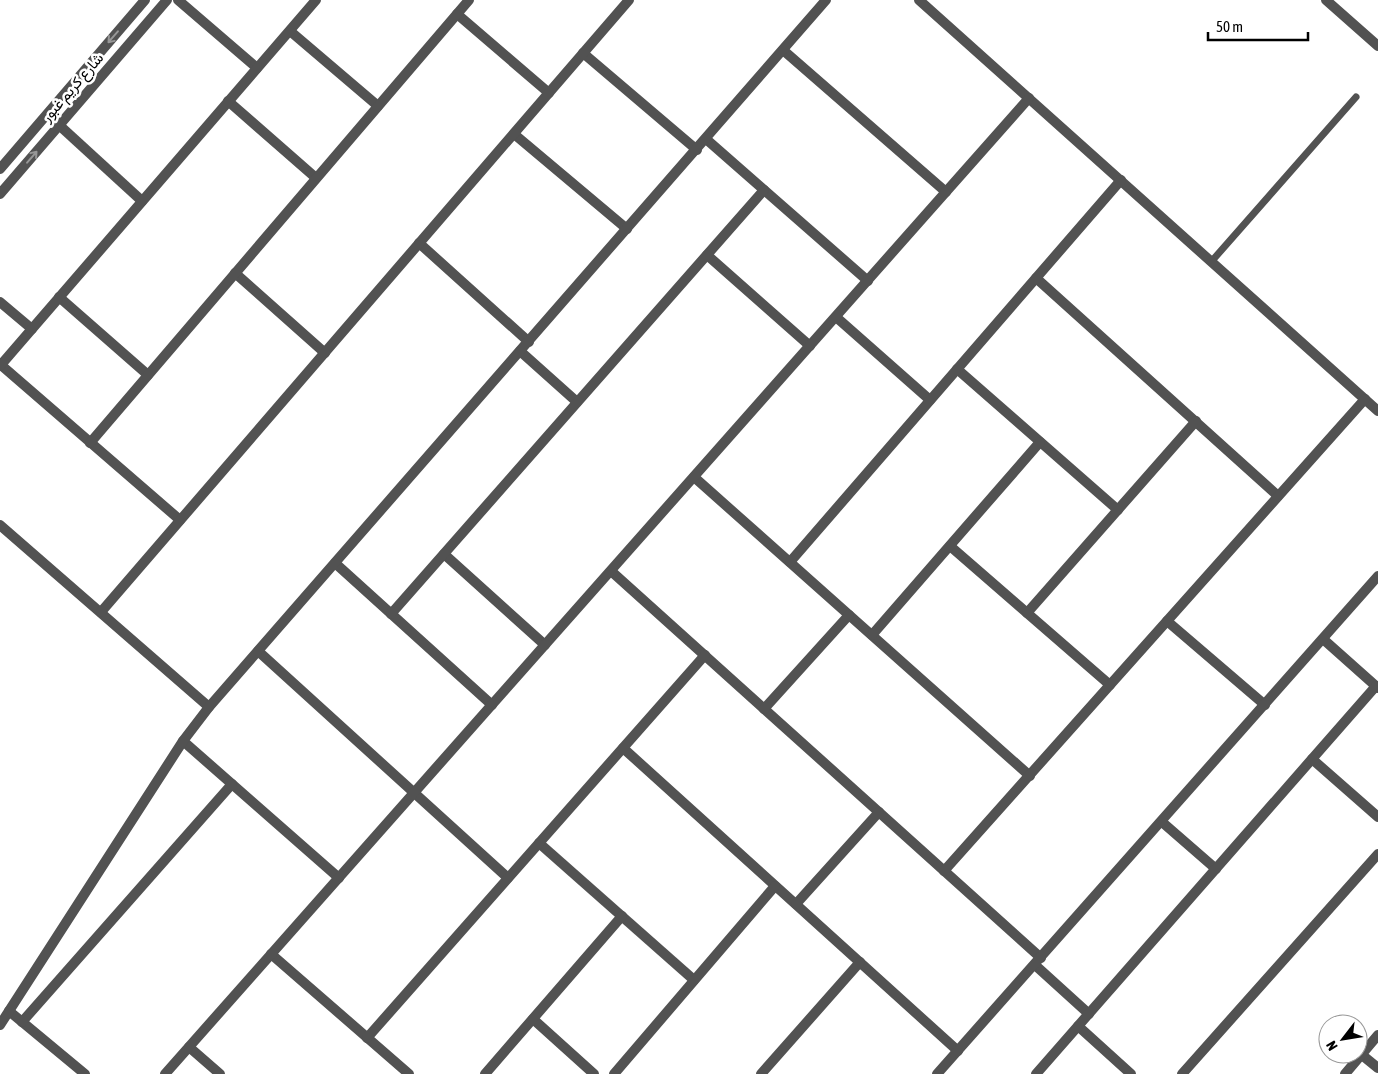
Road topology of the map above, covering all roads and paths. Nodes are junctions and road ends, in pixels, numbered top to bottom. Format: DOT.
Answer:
graph roads {
  1 [pos="145,0"];
  2 [pos="167,0"];
  3 [pos="178,0"];
  4 [pos="316,0"];
  5 [pos="468,0"];
  6 [pos="629,0"];
  7 [pos="826,0"];
  8 [pos="920,0"];
  9 [pos="1326,0"];
  10 [pos="456,14"];
  11 [pos="132,15"];
  12 [pos="144,26"];
  13 [pos="290,31"];
  14 [pos="1378,46"];
  15 [pos="783,50"];
  16 [pos="583,53"];
  17 [pos="257,68"];
  18 [pos="549,93"];
  19 [pos="1356,97"];
  20 [pos="1029,98"];
  21 [pos="228,101"];
  22 [pos="378,106"];
  23 [pos="59,125"];
  24 [pos="514,134"];
  25 [pos="706,139"];
  26 [pos="697,150"];
  27 [pos="0,169"];
  28 [pos="316,178"];
  29 [pos="1121,180"];
  30 [pos="764,190"];
  31 [pos="946,192"];
  32 [pos="0,194"];
  33 [pos="142,201"];
  34 [pos="627,229"];
  35 [pos="419,243"];
  36 [pos="707,255"];
  37 [pos="1211,262"];
  38 [pos="235,274"];
  39 [pos="1036,278"];
  40 [pos="868,281"];
  41 [pos="59,297"];
  42 [pos="0,302"];
  43 [pos="836,317"];
  44 [pos="32,329"];
  45 [pos="529,342"];
  46 [pos="810,346"];
  47 [pos="520,351"];
  48 [pos="325,353"];
  49 [pos="0,366"];
  50 [pos="958,369"];
  51 [pos="148,375"];
  52 [pos="1365,399"];
  53 [pos="930,400"];
  54 [pos="577,402"];
  55 [pos="1378,411"];
  56 [pos="1196,421"];
  57 [pos="90,442"];
  58 [pos="1040,442"];
  59 [pos="694,477"];
  60 [pos="1278,496"];
  61 [pos="1118,510"];
  62 [pos="180,520"];
  63 [pos="0,524"];
  64 [pos="950,546"];
  65 [pos="444,554"];
  66 [pos="790,562"];
  67 [pos="335,563"];
  68 [pos="611,571"];
  69 [pos="1378,576"];
  70 [pos="101,612"];
  71 [pos="1027,612"];
  72 [pos="392,614"];
  73 [pos="849,615"];
  74 [pos="1167,621"];
  75 [pos="872,636"];
  76 [pos="1323,639"];
  77 [pos="545,645"];
  78 [pos="258,651"];
  79 [pos="705,655"];
  80 [pos="1110,685"];
  81 [pos="1377,687"];
  82 [pos="492,705"];
  83 [pos="1264,705"];
  84 [pos="209,707"];
  85 [pos="764,709"];
  86 [pos="183,741"];
  87 [pos="623,748"];
  88 [pos="1312,759"];
  89 [pos="1030,776"];
  90 [pos="232,784"];
  91 [pos="414,793"];
  92 [pos="878,812"];
  93 [pos="1378,817"];
  94 [pos="1162,822"];
  95 [pos="539,843"];
  96 [pos="1378,854"];
  97 [pos="1216,869"];
  98 [pos="944,871"];
  99 [pos="339,878"];
  100 [pos="508,878"];
  101 [pos="775,886"];
  102 [pos="796,904"];
  103 [pos="622,916"];
  104 [pos="272,954"];
  105 [pos="860,962"];
  106 [pos="1038,962"];
  107 [pos="694,980"];
  108 [pos="9,1011"];
  109 [pos="1089,1014"];
  110 [pos="533,1019"];
  111 [pos="22,1022"];
  112 [pos="0,1026"];
  113 [pos="1078,1026"];
  114 [pos="1378,1035"];
  115 [pos="367,1038"];
  116 [pos="189,1047"];
  117 [pos="1374,1048"];
  118 [pos="958,1051"];
  119 [pos="1354,1064"];
  120 [pos="1378,1067"];
  121 [pos="85,1074"];
  122 [pos="165,1074"];
  123 [pos="220,1074"];
  124 [pos="409,1074"];
  125 [pos="485,1074"];
  126 [pos="594,1074"];
  127 [pos="614,1074"];
  128 [pos="761,1074"];
  129 [pos="937,1074"];
  130 [pos="1036,1074"];
  131 [pos="1131,1074"];
  132 [pos="1182,1074"];
  133 [pos="1345,1074"];
  134 [pos="1372,1074"];
  1 -- 11 [label="street, شارع كريم غبور"];
  2 -- 12 [label="street, شارع كريم غبور"];
  3 -- 17 [label="street"];
  4 -- 13 [label="street"];
  5 -- 10 [label="street"];
  6 -- 16 [label="street"];
  7 -- 15 [label="street"];
  8 -- 20 [label="street"];
  9 -- 14 [label="street"];
  10 -- 18 [label="street"];
  10 -- 22 [label="street"];
  11 -- 12 [label="street"];
  11 -- 27 [label="street, شارع كريم غبور, one-way"];
  12 -- 23 [label="street, شارع كريم غبور"];
  13 -- 17 [label="street"];
  13 -- 22 [label="street"];
  15 -- 25 [label="street"];
  15 -- 31 [label="street"];
  16 -- 18 [label="street"];
  16 -- 26 [label="street"];
  17 -- 21 [label="street"];
  18 -- 24 [label="street"];
  19 -- 37 [label="lane"];
  20 -- 29 [label="street"];
  20 -- 31 [label="street"];
  21 -- 28 [label="street"];
  21 -- 33 [label="street"];
  22 -- 28 [label="street"];
  32 -- 23 [label="street, شارع كريم غبور, one-way"];
  23 -- 33 [label="street"];
  24 -- 34 [label="street"];
  24 -- 35 [label="street"];
  25 -- 26 [label="street"];
  25 -- 30 [label="street"];
  26 -- 34 [label="street"];
  28 -- 38 [label="street"];
  29 -- 37 [label="street"];
  29 -- 39 [label="street"];
  30 -- 36 [label="street"];
  30 -- 40 [label="street"];
  31 -- 40 [label="street"];
  33 -- 41 [label="street"];
  34 -- 45 [label="street"];
  35 -- 45 [label="street"];
  35 -- 48 [label="street"];
  36 -- 46 [label="street"];
  36 -- 54 [label="street"];
  37 -- 52 [label="street"];
  38 -- 48 [label="street"];
  38 -- 51 [label="street"];
  39 -- 50 [label="street"];
  39 -- 56 [label="street"];
  40 -- 43 [label="street"];
  41 -- 44 [label="street"];
  41 -- 51 [label="street"];
  42 -- 44 [label="street"];
  43 -- 46 [label="street"];
  43 -- 53 [label="street"];
  44 -- 49 [label="street"];
  45 -- 47 [label="street"];
  46 -- 59 [label="street"];
  47 -- 54 [label="street"];
  47 -- 67 [label="street"];
  48 -- 62 [label="street"];
  49 -- 57 [label="street"];
  50 -- 53 [label="street"];
  50 -- 58 [label="street"];
  51 -- 57 [label="street"];
  52 -- 55 [label="street"];
  52 -- 60 [label="street"];
  53 -- 66 [label="street"];
  54 -- 65 [label="street"];
  56 -- 60 [label="street"];
  56 -- 61 [label="street"];
  57 -- 62 [label="street"];
  58 -- 61 [label="street"];
  58 -- 64 [label="street"];
  59 -- 66 [label="street"];
  59 -- 68 [label="street"];
  60 -- 74 [label="street"];
  61 -- 71 [label="street"];
  62 -- 70 [label="street"];
  63 -- 70 [label="street"];
  64 -- 71 [label="street"];
  64 -- 75 [label="street"];
  65 -- 72 [label="street"];
  65 -- 77 [label="street"];
  66 -- 73 [label="street"];
  67 -- 72 [label="street"];
  67 -- 78 [label="street"];
  68 -- 77 [label="street"];
  68 -- 79 [label="street"];
  69 -- 76 [label="street"];
  70 -- 84 [label="street"];
  71 -- 80 [label="street"];
  72 -- 82 [label="street"];
  73 -- 75 [label="street"];
  73 -- 85 [label="street"];
  74 -- 80 [label="street"];
  74 -- 83 [label="street"];
  75 -- 89 [label="street"];
  76 -- 81 [label="street"];
  76 -- 83 [label="street"];
  77 -- 82 [label="street"];
  78 -- 84 [label="street"];
  78 -- 91 [label="street"];
  79 -- 85 [label="street"];
  79 -- 87 [label="street"];
  80 -- 89 [label="street"];
  81 -- 88 [label="street"];
  82 -- 91 [label="street"];
  83 -- 94 [label="street"];
  84 -- 86 [label="street"];
  85 -- 92 [label="street"];
  86 -- 90 [label="street"];
  86 -- 108 [label="street"];
  87 -- 95 [label="street"];
  87 -- 101 [label="street"];
  88 -- 93 [label="street"];
  88 -- 97 [label="street"];
  89 -- 98 [label="street"];
  90 -- 99 [label="street"];
  90 -- 111 [label="street"];
  91 -- 99 [label="street"];
  91 -- 100 [label="street"];
  92 -- 98 [label="street"];
  92 -- 102 [label="street"];
  94 -- 97 [label="street"];
  94 -- 106 [label="street"];
  95 -- 100 [label="street"];
  95 -- 103 [label="street"];
  96 -- 132 [label="street"];
  97 -- 109 [label="street"];
  98 -- 106 [label="street"];
  99 -- 104 [label="street"];
  100 -- 115 [label="street"];
  101 -- 102 [label="street"];
  101 -- 107 [label="street"];
  102 -- 105 [label="street"];
  103 -- 107 [label="street"];
  103 -- 110 [label="street"];
  104 -- 115 [label="street"];
  104 -- 116 [label="street"];
  105 -- 118 [label="street"];
  105 -- 128 [label="street"];
  106 -- 109 [label="street"];
  106 -- 118 [label="street"];
  107 -- 127 [label="street"];
  108 -- 111 [label="street"];
  108 -- 112 [label="street"];
  109 -- 113 [label="street"];
  110 -- 125 [label="street"];
  110 -- 126 [label="street"];
  111 -- 121 [label="street"];
  113 -- 130 [label="street"];
  113 -- 131 [label="street"];
  114 -- 117 [label="street"];
  115 -- 124 [label="street"];
  116 -- 122 [label="street"];
  116 -- 123 [label="street"];
  118 -- 129 [label="street"];
  119 -- 133 [label="street"];
  120 -- 134 [label="street"];
}
